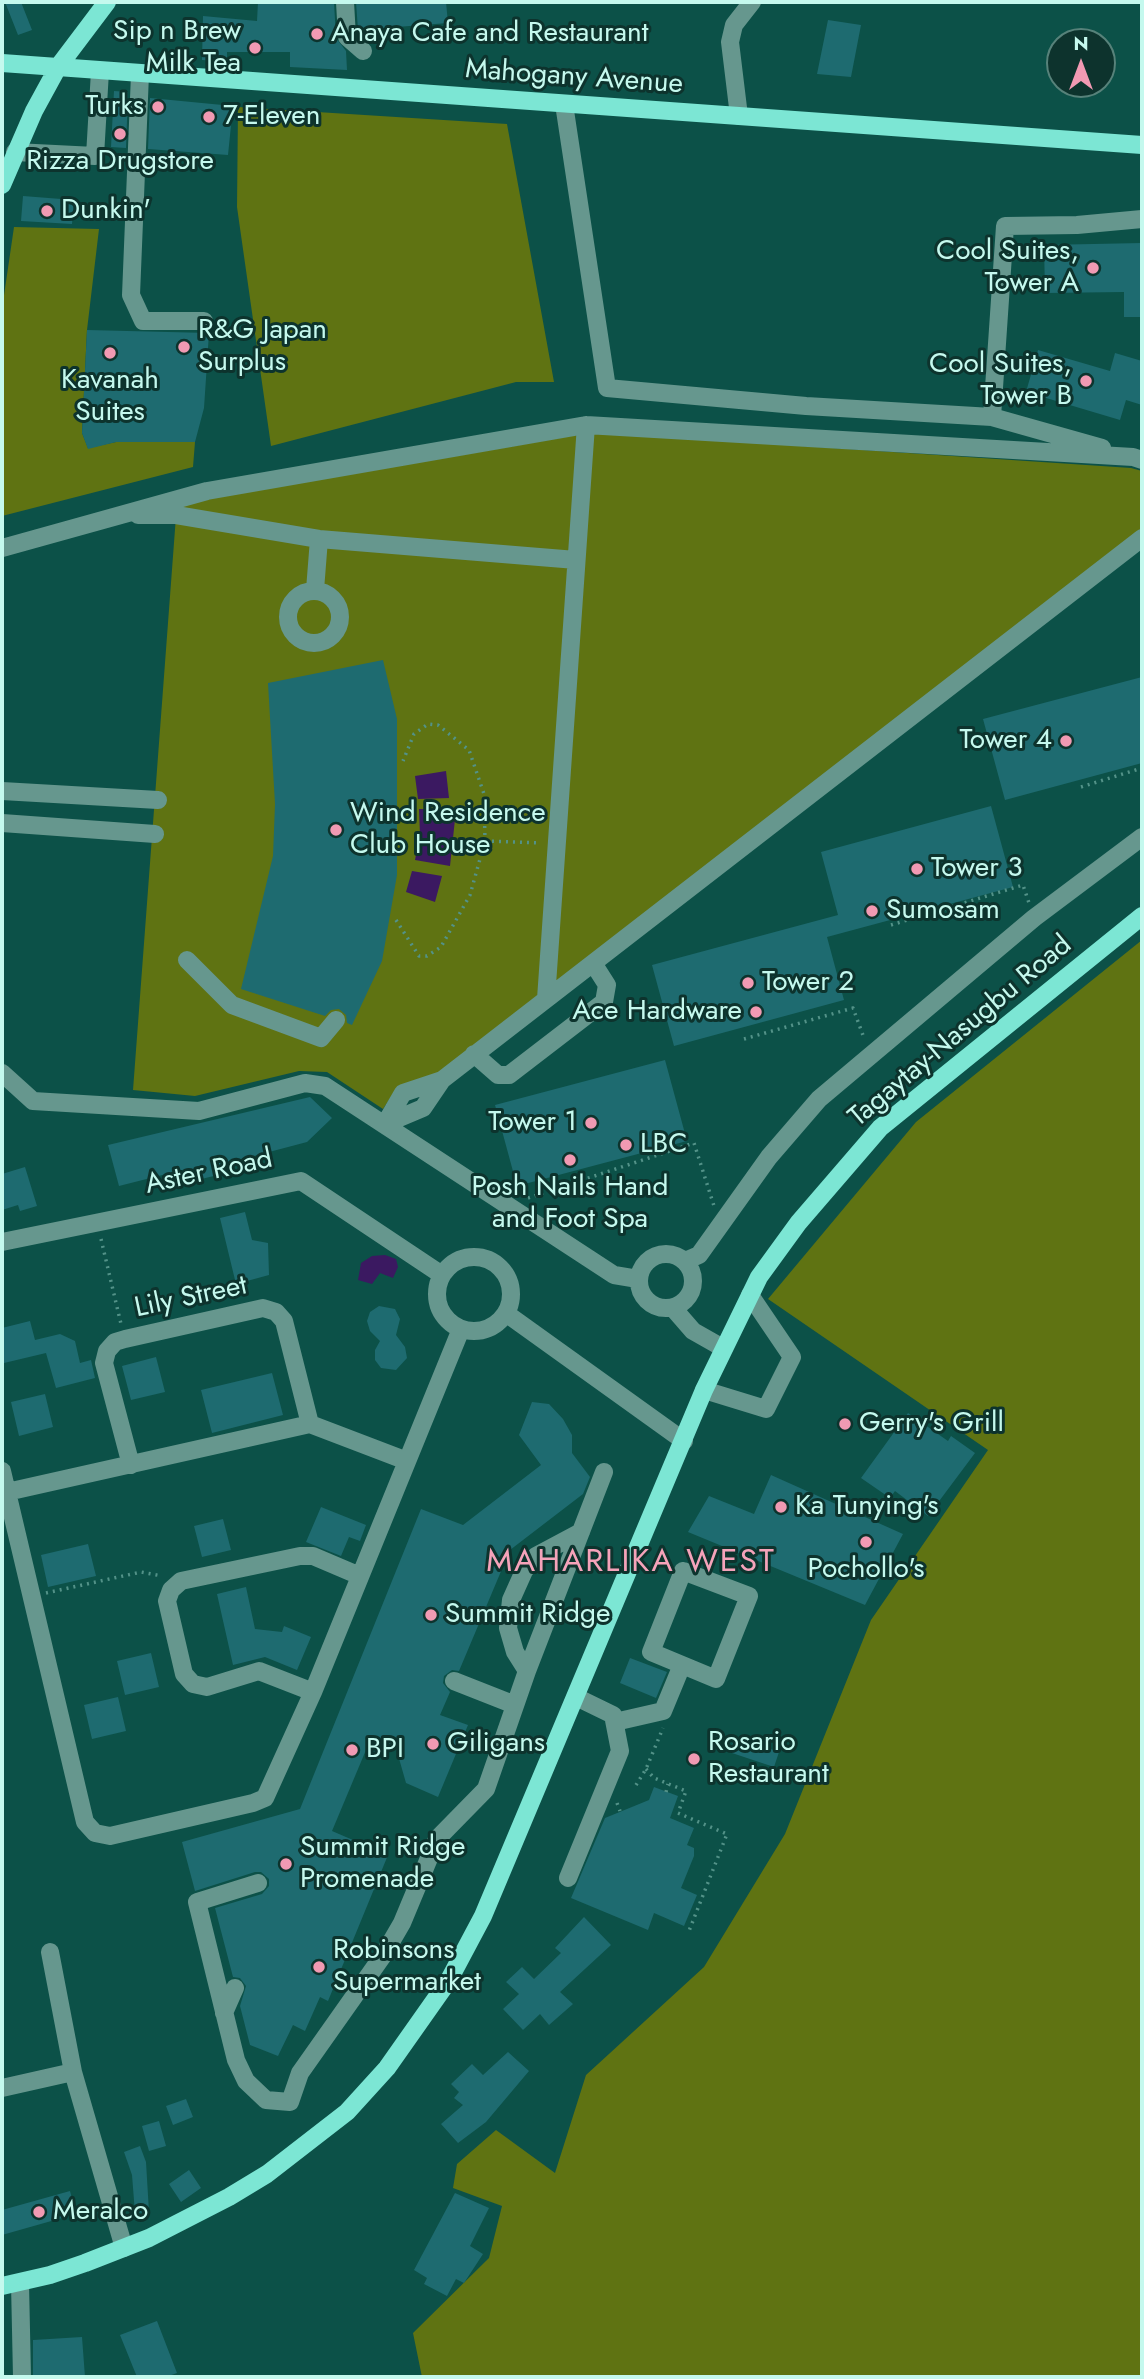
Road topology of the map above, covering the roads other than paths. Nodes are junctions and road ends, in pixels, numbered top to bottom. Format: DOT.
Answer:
graph roads {
  1 [pos="107,2"];
  2 [pos="345,2"];
  3 [pos="752,2"];
  4 [pos="363,51"];
  5 [pos="2,63"];
  6 [pos="58,68"];
  7 [pos="100,71"];
  8 [pos="141,74"];
  9 [pos="565,104"];
  10 [pos="739,116"];
  11 [pos="1142,145"];
  12 [pos="15,152"];
  13 [pos="2,185"];
  14 [pos="1142,219"];
  15 [pos="204,321"];
  16 [pos="992,417"];
  17 [pos="586,425"];
  18 [pos="1138,458"];
  19 [pos="114,515"];
  20 [pos="1142,538"];
  21 [pos="319,539"];
  22 [pos="2,548"];
  23 [pos="576,561"];
  24 [pos="316,590"];
  25 [pos="2,791"];
  26 [pos="158,800"];
  27 [pos="2,823"];
  28 [pos="155,834"];
  29 [pos="1142,838"];
  30 [pos="1142,916"];
  31 [pos="187,960"];
  32 [pos="593,963"];
  33 [pos="545,999"];
  34 [pos="337,1020"];
  35 [pos="474,1054"];
  36 [pos="2,1073"];
  37 [pos="385,1124"];
  38 [pos="2,1242"];
  39 [pos="685,1261"];
  40 [pos="443,1275"];
  41 [pos="638,1279"];
  42 [pos="750,1295"];
  43 [pos="673,1308"];
  44 [pos="507,1314"];
  45 [pos="461,1329"];
  46 [pos="723,1348"];
  47 [pos="704,1391"];
  48 [pos="310,1424"];
  49 [pos="684,1441"];
  50 [pos="407,1461"];
  51 [pos="131,1465"];
  52 [pos="2,1471"];
  53 [pos="604,1472"];
  54 [pos="7,1492"];
  55 [pos="581,1532"];
  56 [pos="360,1576"];
  57 [pos="682,1665"];
  58 [pos="527,1671"];
  59 [pos="454,1681"];
  60 [pos="313,1692"];
  61 [pos="576,1697"];
  62 [pos="515,1705"];
  63 [pos="615,1722"];
  64 [pos="568,1878"];
  65 [pos="258,1883"];
  66 [pos="50,1952"];
  67 [pos="235,1988"];
  68 [pos="224,2013"];
  69 [pos="73,2072"];
  70 [pos="2,2088"];
  71 [pos="124,2248"];
  72 [pos="11,2284"];
  73 [pos="22,2377"];
  1 -- 6 [label="main road"];
  2 -- 4 [label="street"];
  3 -- 10 [label="street"];
  5 -- 6 [label="main road, Mahogany Avenue"];
  6 -- 7 [label="main road, Mahogany Avenue"];
  6 -- 12 [label="main road"];
  7 -- 8 [label="main road, Mahogany Avenue"];
  7 -- 12 [label="street"];
  8 -- 9 [label="main road, Mahogany Avenue"];
  8 -- 15 [label="street"];
  9 -- 10 [label="main road, Mahogany Avenue"];
  9 -- 16 [label="street"];
  10 -- 11 [label="main road, Mahogany Avenue"];
  12 -- 13 [label="main road"];
  14 -- 16 [label="street"];
  16 -- 18 [label="street"];
  17 -- 18 [label="street"];
  17 -- 19 [label="street"];
  17 -- 23 [label="street"];
  19 -- 21 [label="street"];
  19 -- 22 [label="street"];
  20 -- 32 [label="street"];
  21 -- 23 [label="street"];
  21 -- 24 [label="street"];
  23 -- 33 [label="street"];
  25 -- 26 [label="street"];
  27 -- 28 [label="street"];
  29 -- 39 [label="street"];
  30 -- 42 [label="main road, Tagaytay-Nasugbu Road"];
  31 -- 34 [label="street"];
  32 -- 33 [label="street"];
  32 -- 35 [label="street"];
  33 -- 35 [label="street"];
  35 -- 37 [label="street"];
  36 -- 37 [label="street"];
  37 -- 41 [label="street"];
  38 -- 40 [label="street, Aster Road"];
  39 -- 41 [label="street"];
  39 -- 43 [label="street"];
  40 -- 44 [label="street"];
  40 -- 45 [label="street"];
  41 -- 43 [label="street"];
  42 -- 46 [label="main road, Tagaytay-Nasugbu Road"];
  42 -- 47 [label="street"];
  43 -- 46 [label="street"];
  44 -- 45 [label="street"];
  44 -- 49 [label="street"];
  45 -- 50 [label="street"];
  46 -- 47 [label="main road, Tagaytay-Nasugbu Road"];
  47 -- 49 [label="main road, Tagaytay-Nasugbu Road"];
  48 -- 50 [label="street"];
  48 -- 51 [label="street"];
  48 -- 51 [label="street, Lily Street"];
  49 -- 61 [label="main road, Tagaytay-Nasugbu Road"];
  50 -- 56 [label="street"];
  51 -- 54 [label="street"];
  52 -- 54 [label="street"];
  53 -- 55 [label="street"];
  54 -- 60 [label="street"];
  55 -- 58 [label="street"];
  55 -- 58 [label="street"];
  56 -- 60 [label="street"];
  56 -- 60 [label="street"];
  57 -- 57 [label="street"];
  57 -- 63 [label="street"];
  58 -- 62 [label="street"];
  59 -- 62 [label="street"];
  61 -- 63 [label="street"];
  61 -- 71 [label="main road, Tagaytay-Nasugbu Road"];
  62 -- 68 [label="street"];
  63 -- 64 [label="street"];
  65 -- 68 [label="street"];
  66 -- 69 [label="street"];
  67 -- 68 [label="street"];
  69 -- 70 [label="street"];
  69 -- 71 [label="street"];
  71 -- 72 [label="main road, Tagaytay-Nasugbu Road"];
  72 -- 73 [label="street"];
}
